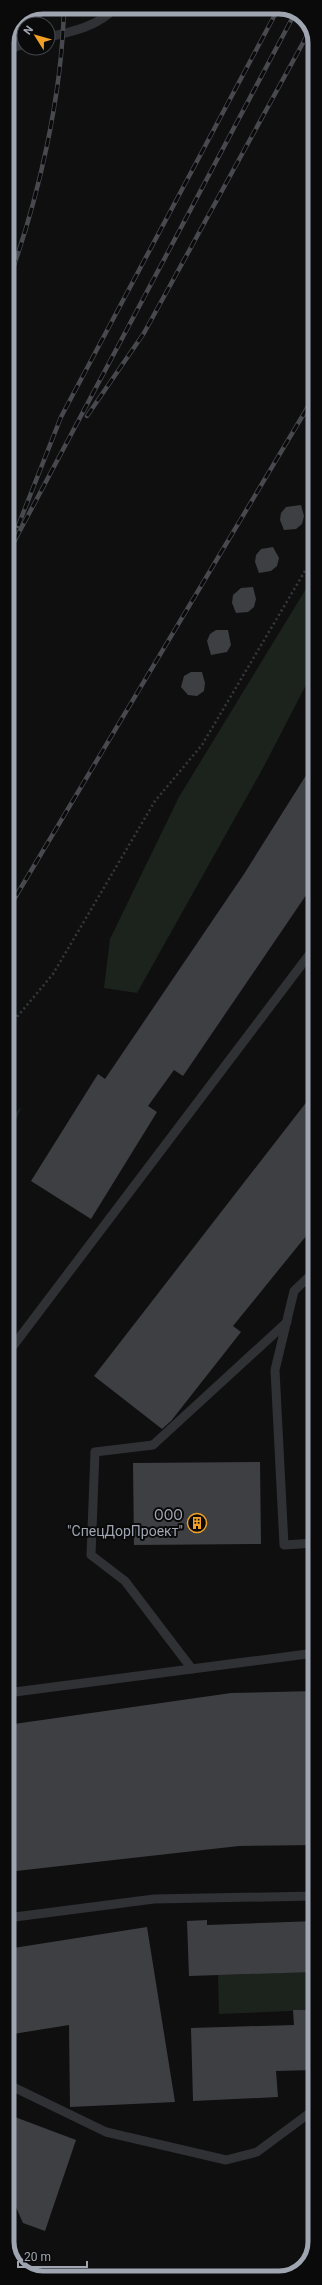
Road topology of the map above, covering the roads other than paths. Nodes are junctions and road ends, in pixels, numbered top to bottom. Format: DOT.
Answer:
graph roads {
  1 [pos="110,14"];
  2 [pos="56,35"];
  3 [pos="308,956"];
  4 [pos="308,1278"];
  5 [pos="287,1322"];
  6 [pos="14,1345"];
  7 [pos="308,1543"];
  8 [pos="308,1654"];
  9 [pos="192,1669"];
  10 [pos="14,1692"];
  11 [pos="308,1896"];
  12 [pos="14,1917"];
  13 [pos="14,2087"];
  14 [pos="308,2113"];
  1 -- 2 [label="lane"];
  3 -- 6 [label="lane"];
  4 -- 5 [label="lane"];
  5 -- 7 [label="lane"];
  5 -- 9 [label="lane"];
  8 -- 9 [label="lane"];
  9 -- 10 [label="lane"];
  11 -- 12 [label="lane"];
  13 -- 14 [label="lane"];
}
